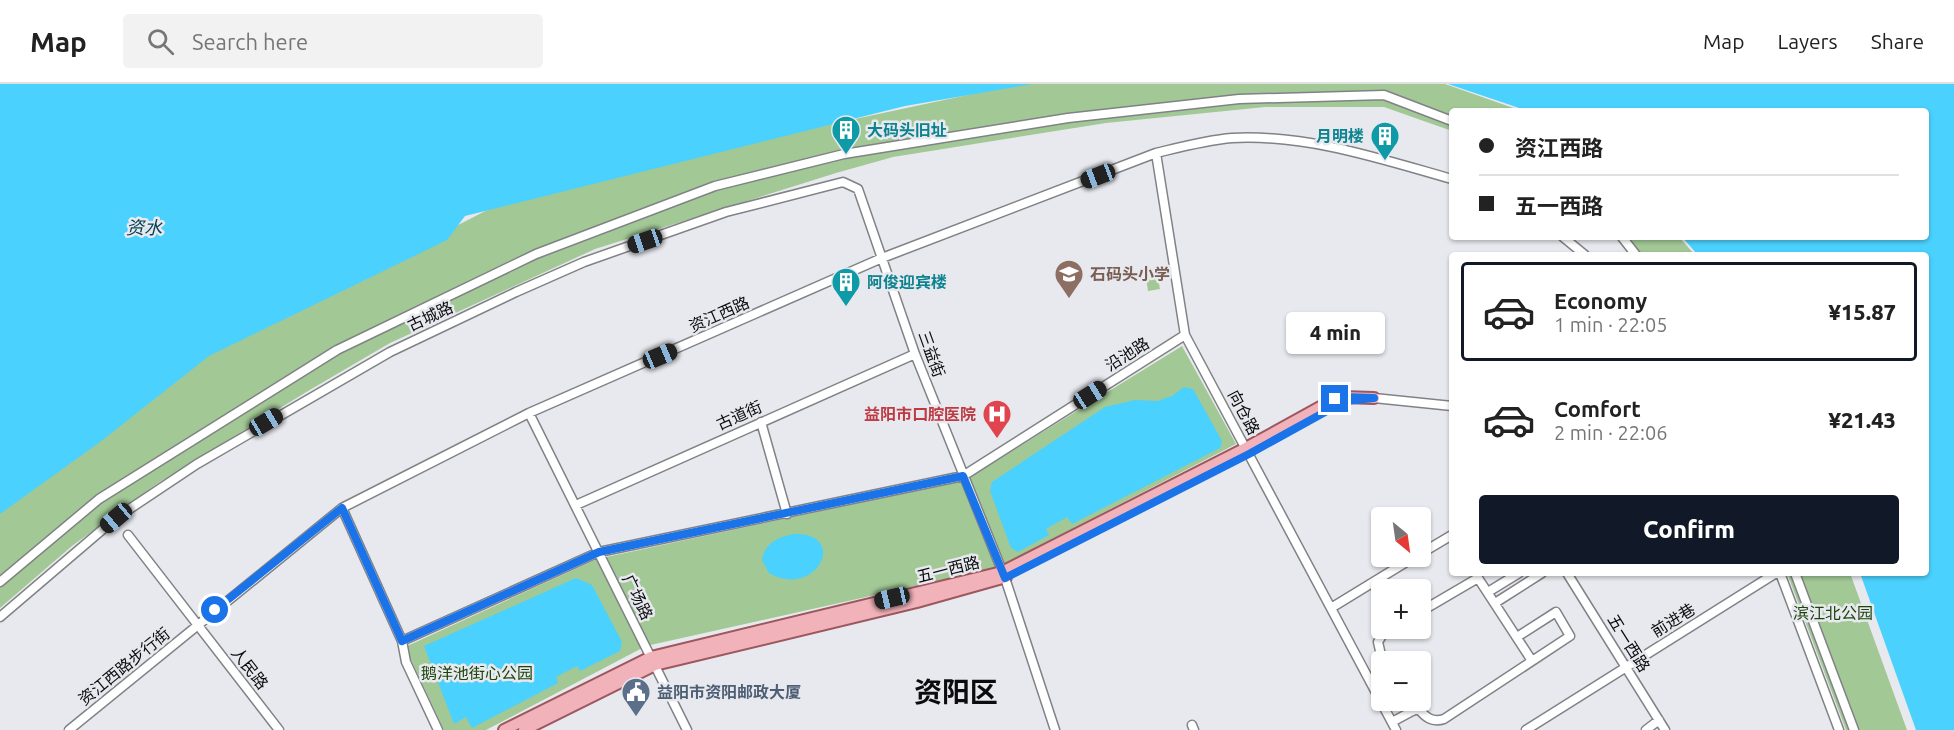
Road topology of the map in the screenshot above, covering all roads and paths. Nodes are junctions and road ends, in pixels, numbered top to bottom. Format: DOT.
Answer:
graph roads {
  1 [pos="1449,120"];
  2 [pos="1156,153"];
  3 [pos="1449,178"];
  4 [pos="1567,240"];
  5 [pos="1624,240"];
  6 [pos="1581,252"];
  7 [pos="1634,252"];
  8 [pos="882,258"];
  9 [pos="1185,335"];
  10 [pos="915,354"];
  11 [pos="1374,398"];
  12 [pos="1449,406"];
  13 [pos="529,413"];
  14 [pos="761,422"];
  15 [pos="1248,451"];
  16 [pos="963,476"];
  17 [pos="576,505"];
  18 [pos="342,508"];
  19 [pos="787,514"];
  20 [pos="128,535"];
  21 [pos="1449,537"];
  22 [pos="1431,547"];
  23 [pos="599,552"];
  24 [pos="1398,567"];
  25 [pos="1003,575"];
  26 [pos="1514,576"];
  27 [pos="1537,576"];
  28 [pos="1569,576"];
  29 [pos="1773,576"];
  30 [pos="1779,576"];
  31 [pos="1796,576"];
  32 [pos="0,582"];
  33 [pos="1488,592"];
  34 [pos="1495,603"];
  35 [pos="1431,606"];
  36 [pos="1331,609"];
  37 [pos="0,616"];
  38 [pos="197,624"];
  39 [pos="1517,637"];
  40 [pos="402,641"];
  41 [pos="1532,660"];
  42 [pos="653,661"];
  43 [pos="1627,667"];
  44 [pos="1413,711"];
  45 [pos="1420,711"];
  46 [pos="1659,720"];
  47 [pos="1394,726"];
  48 [pos="69,730"];
  49 [pos="279,730"];
  50 [pos="438,730"];
  51 [pos="504,730"];
  52 [pos="524,730"];
  53 [pos="687,730"];
  54 [pos="1055,730"];
  55 [pos="1526,730"];
  56 [pos="1646,730"];
  57 [pos="1665,730"];
  58 [pos="1839,730"];
  59 [pos="1854,730"];
  1 -- 32 [label="street"];
  2 -- 3 [label="street, 资江西路"];
  2 -- 8 [label="street, 资江西路"];
  2 -- 9 [label="street, 向仓路"];
  4 -- 6 [label="street"];
  5 -- 7 [label="street"];
  8 -- 10 [label="street, 三益街"];
  8 -- 13 [label="street, 资江西路"];
  8 -- 37 [label="street, 古城路"];
  9 -- 15 [label="street, 向仓路"];
  9 -- 16 [label="street, 沿池路"];
  10 -- 14 [label="street, 古道街"];
  10 -- 16 [label="street, 三益街"];
  11 -- 12 [label="street, 五一西路"];
  11 -- 15 [label="main road, 五一西路"];
  13 -- 17 [label="street, 广场路"];
  13 -- 18 [label="street, 资江西路"];
  14 -- 17 [label="street, 古道街"];
  14 -- 19 [label="street"];
  15 -- 25 [label="main road, 五一西路"];
  15 -- 36 [label="street, 向仓路"];
  16 -- 19 [label="street, 沿池路"];
  16 -- 25 [label="street, 三益街"];
  17 -- 23 [label="street, 广场路"];
  18 -- 38 [label="street, 资江西路"];
  18 -- 40 [label="street"];
  19 -- 23 [label="street, 沿池路"];
  20 -- 38 [label="street, 人民路"];
  21 -- 22 [label="street"];
  23 -- 40 [label="street, 沿池路"];
  23 -- 42 [label="street, 广场路"];
  24 -- 36 [label="street"];
  25 -- 42 [label="main road, 五一西路"];
  25 -- 54 [label="street, 三益街"];
  26 -- 33 [label="street"];
  27 -- 34 [label="street"];
  28 -- 43 [label="street, 五一西路"];
  29 -- 43 [label="street, 前进巷"];
  30 -- 58 [label="street"];
  31 -- 59 [label="street"];
  33 -- 34 [label="street"];
  33 -- 35 [label="street"];
  34 -- 39 [label="street"];
  36 -- 47 [label="street, 向仓路"];
  38 -- 48 [label="street, 资江西路步行街"];
  38 -- 49 [label="street, 人民路"];
  39 -- 41 [label="street"];
  39 -- 41 [label="street"];
  40 -- 50 [label="street"];
  41 -- 45 [label="street"];
  42 -- 51 [label="main road, 五一西路"];
  42 -- 52 [label="main road"];
  42 -- 53 [label="street, 广场路"];
  43 -- 46 [label="street, 五一西路"];
  43 -- 55 [label="street, 前进巷"];
  44 -- 47 [label="street"];
  46 -- 56 [label="street"];
  46 -- 57 [label="street, 五一西路"];
}
